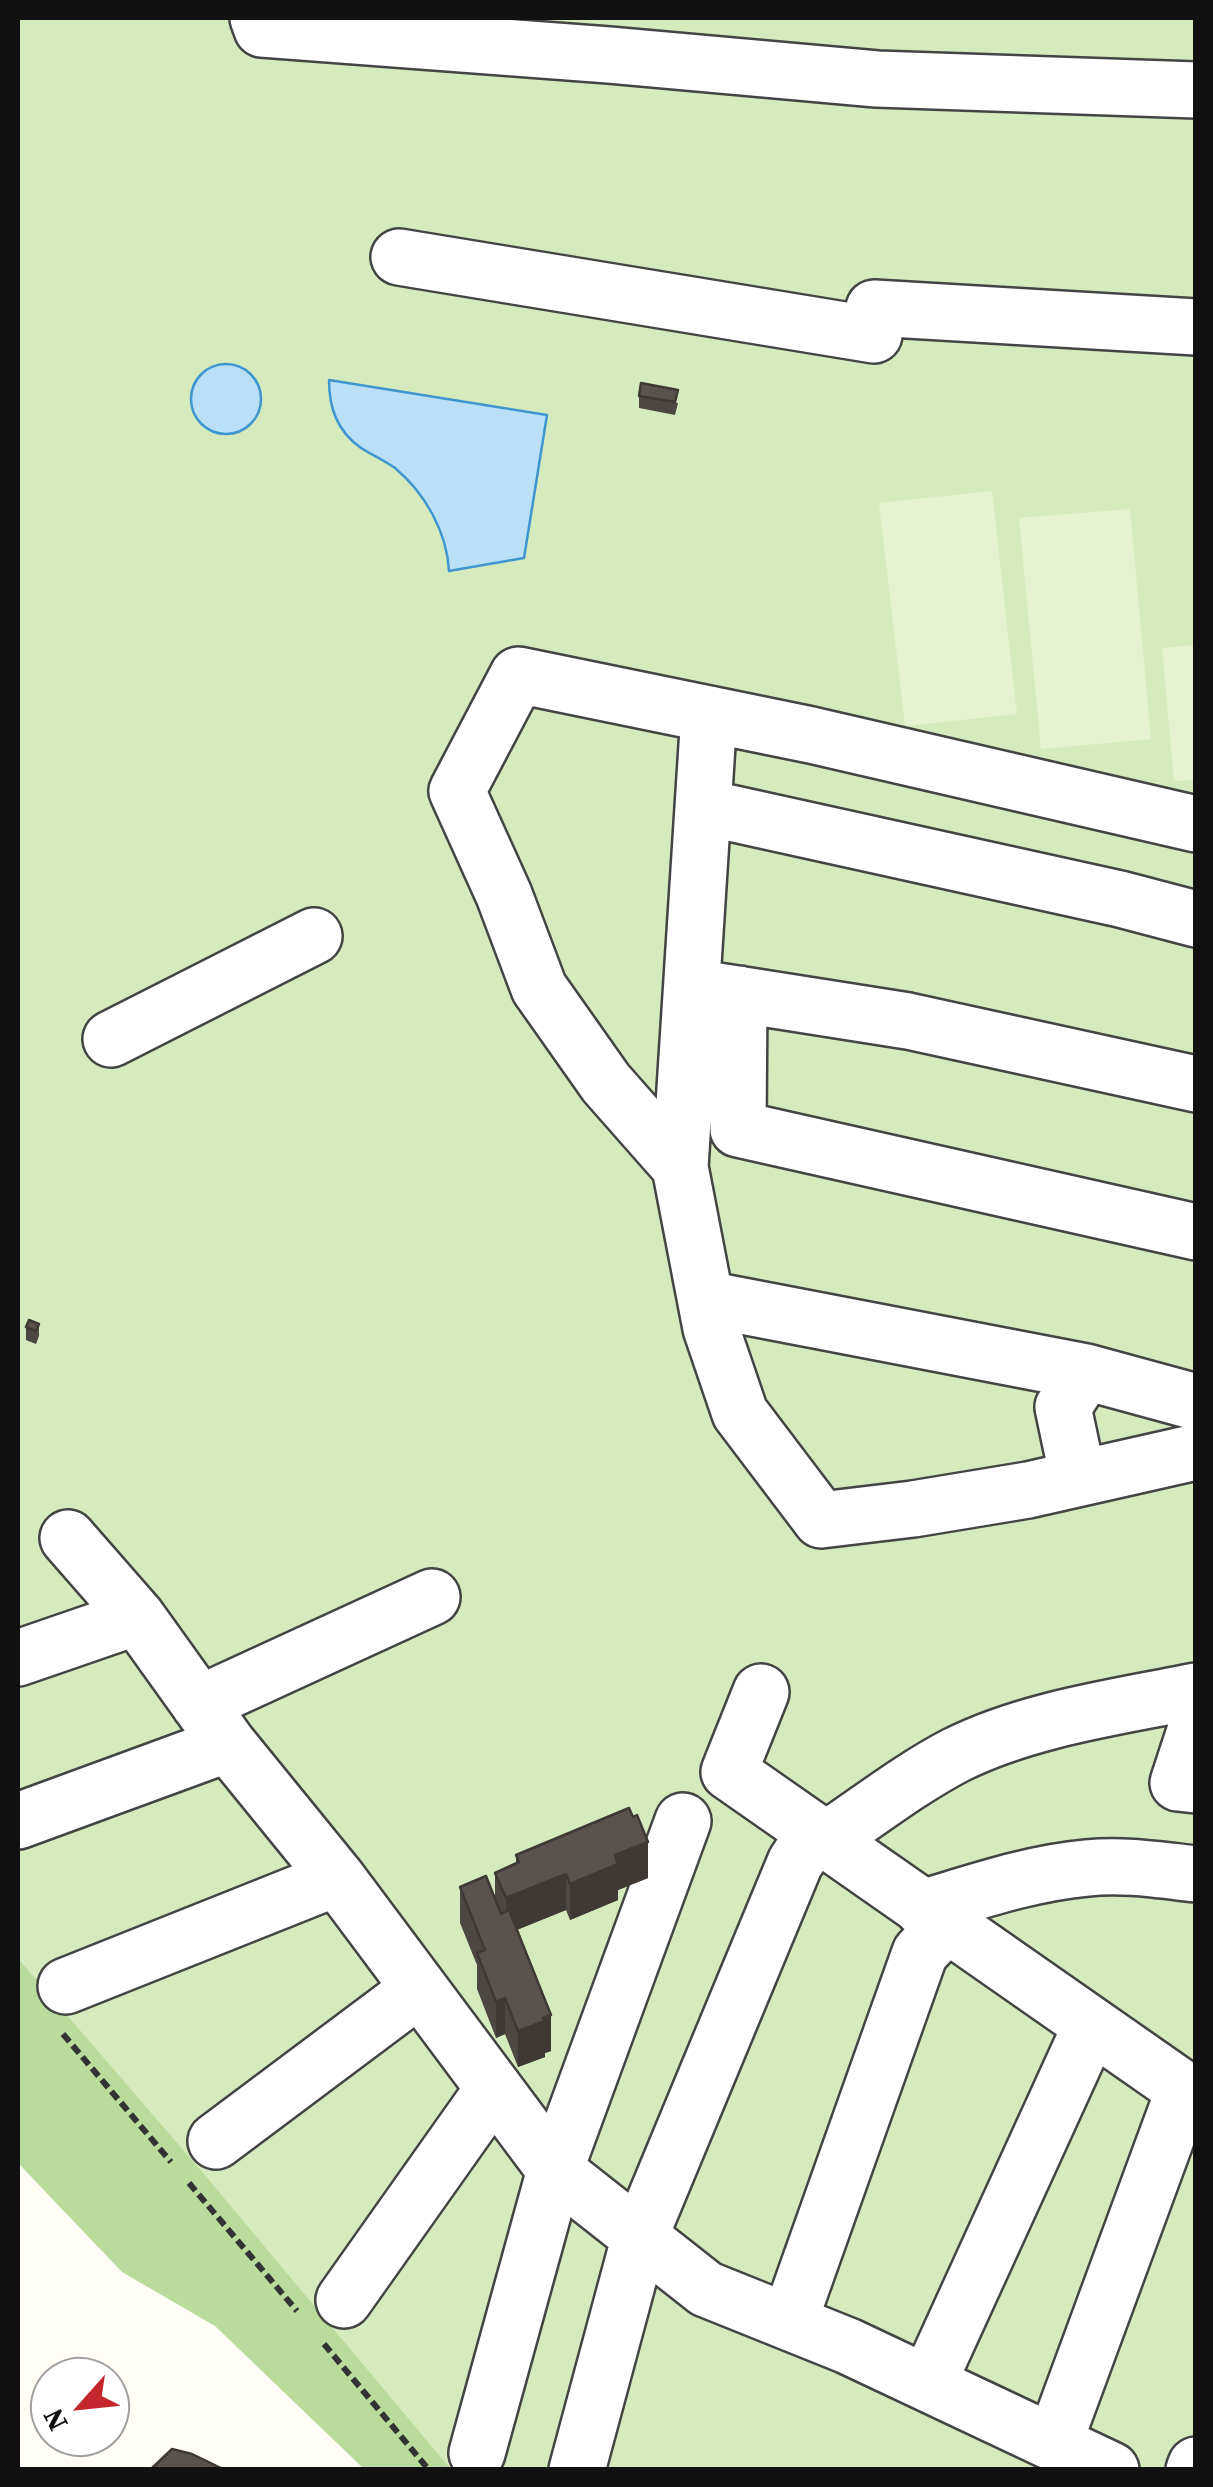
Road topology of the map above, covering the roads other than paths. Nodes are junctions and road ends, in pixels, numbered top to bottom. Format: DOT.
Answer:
graph roads {
  1 [pos="258,18"];
  2 [pos="1196,90"];
  3 [pos="399,258"];
  4 [pos="1196,327"];
  5 [pos="709,714"];
  6 [pos="703,807"];
  7 [pos="1196,824"];
  8 [pos="1196,920"];
  9 [pos="314,936"];
  10 [pos="715,991"];
  11 [pos="111,1038"];
  12 [pos="1196,1084"];
  13 [pos="680,1167"];
  14 [pos="1196,1232"];
  15 [pos="706,1299"];
  16 [pos="1086,1372"];
  17 [pos="1196,1402"];
  18 [pos="1196,1452"];
  19 [pos="1078,1478"];
  20 [pos="68,1538"];
  21 [pos="432,1597"];
  22 [pos="137,1617"];
  23 [pos="18,1658"];
  24 [pos="1196,1690"];
  25 [pos="761,1692"];
  26 [pos="213,1724"];
  27 [pos="1196,1728"];
  28 [pos="1196,1785"];
  29 [pos="18,1820"];
  30 [pos="682,1820"];
  31 [pos="820,1836"];
  32 [pos="1196,1874"];
  33 [pos="336,1878"];
  34 [pos="934,1916"];
  35 [pos="420,1989"];
  36 [pos="61,2005"];
  37 [pos="1091,2026"];
  38 [pos="494,2088"];
  39 [pos="1190,2094"];
  40 [pos="216,2141"];
  41 [pos="555,2170"];
  42 [pos="640,2236"];
  43 [pos="320,2317"];
  44 [pos="789,2322"];
  45 [pos="928,2383"];
  46 [pos="1054,2442"];
  47 [pos="452,2461"];
  48 [pos="577,2470"];
  49 [pos="1112,2470"];
  1 -- 2 [label="lane"];
  3 -- 4 [label="lane"];
  5 -- 6 [label="lane"];
  5 -- 7 [label="lane"];
  5 -- 13 [label="lane"];
  6 -- 8 [label="lane"];
  6 -- 10 [label="lane"];
  9 -- 11 [label="lane"];
  10 -- 12 [label="lane"];
  10 -- 13 [label="lane"];
  10 -- 14 [label="lane"];
  13 -- 15 [label="lane"];
  15 -- 16 [label="lane"];
  15 -- 19 [label="lane"];
  16 -- 17 [label="lane"];
  16 -- 19 [label="lane"];
  18 -- 19 [label="lane"];
  20 -- 22 [label="lane"];
  21 -- 26 [label="lane"];
  22 -- 23 [label="lane"];
  22 -- 26 [label="lane"];
  24 -- 31 [label="lane"];
  25 -- 31 [label="lane"];
  26 -- 29 [label="lane"];
  26 -- 33 [label="lane"];
  27 -- 28 [label="lane"];
  30 -- 41 [label="lane"];
  31 -- 34 [label="lane"];
  31 -- 42 [label="lane"];
  32 -- 34 [label="lane"];
  33 -- 35 [label="lane"];
  33 -- 36 [label="lane"];
  34 -- 37 [label="lane"];
  34 -- 44 [label="lane"];
  35 -- 38 [label="lane"];
  35 -- 40 [label="lane"];
  37 -- 39 [label="lane"];
  37 -- 45 [label="lane"];
  38 -- 41 [label="lane"];
  38 -- 43 [label="lane"];
  39 -- 46 [label="lane"];
  41 -- 42 [label="lane"];
  41 -- 47 [label="lane"];
  42 -- 44 [label="lane"];
  42 -- 48 [label="lane"];
  44 -- 45 [label="lane"];
  45 -- 46 [label="lane"];
  46 -- 49 [label="lane"];
}
